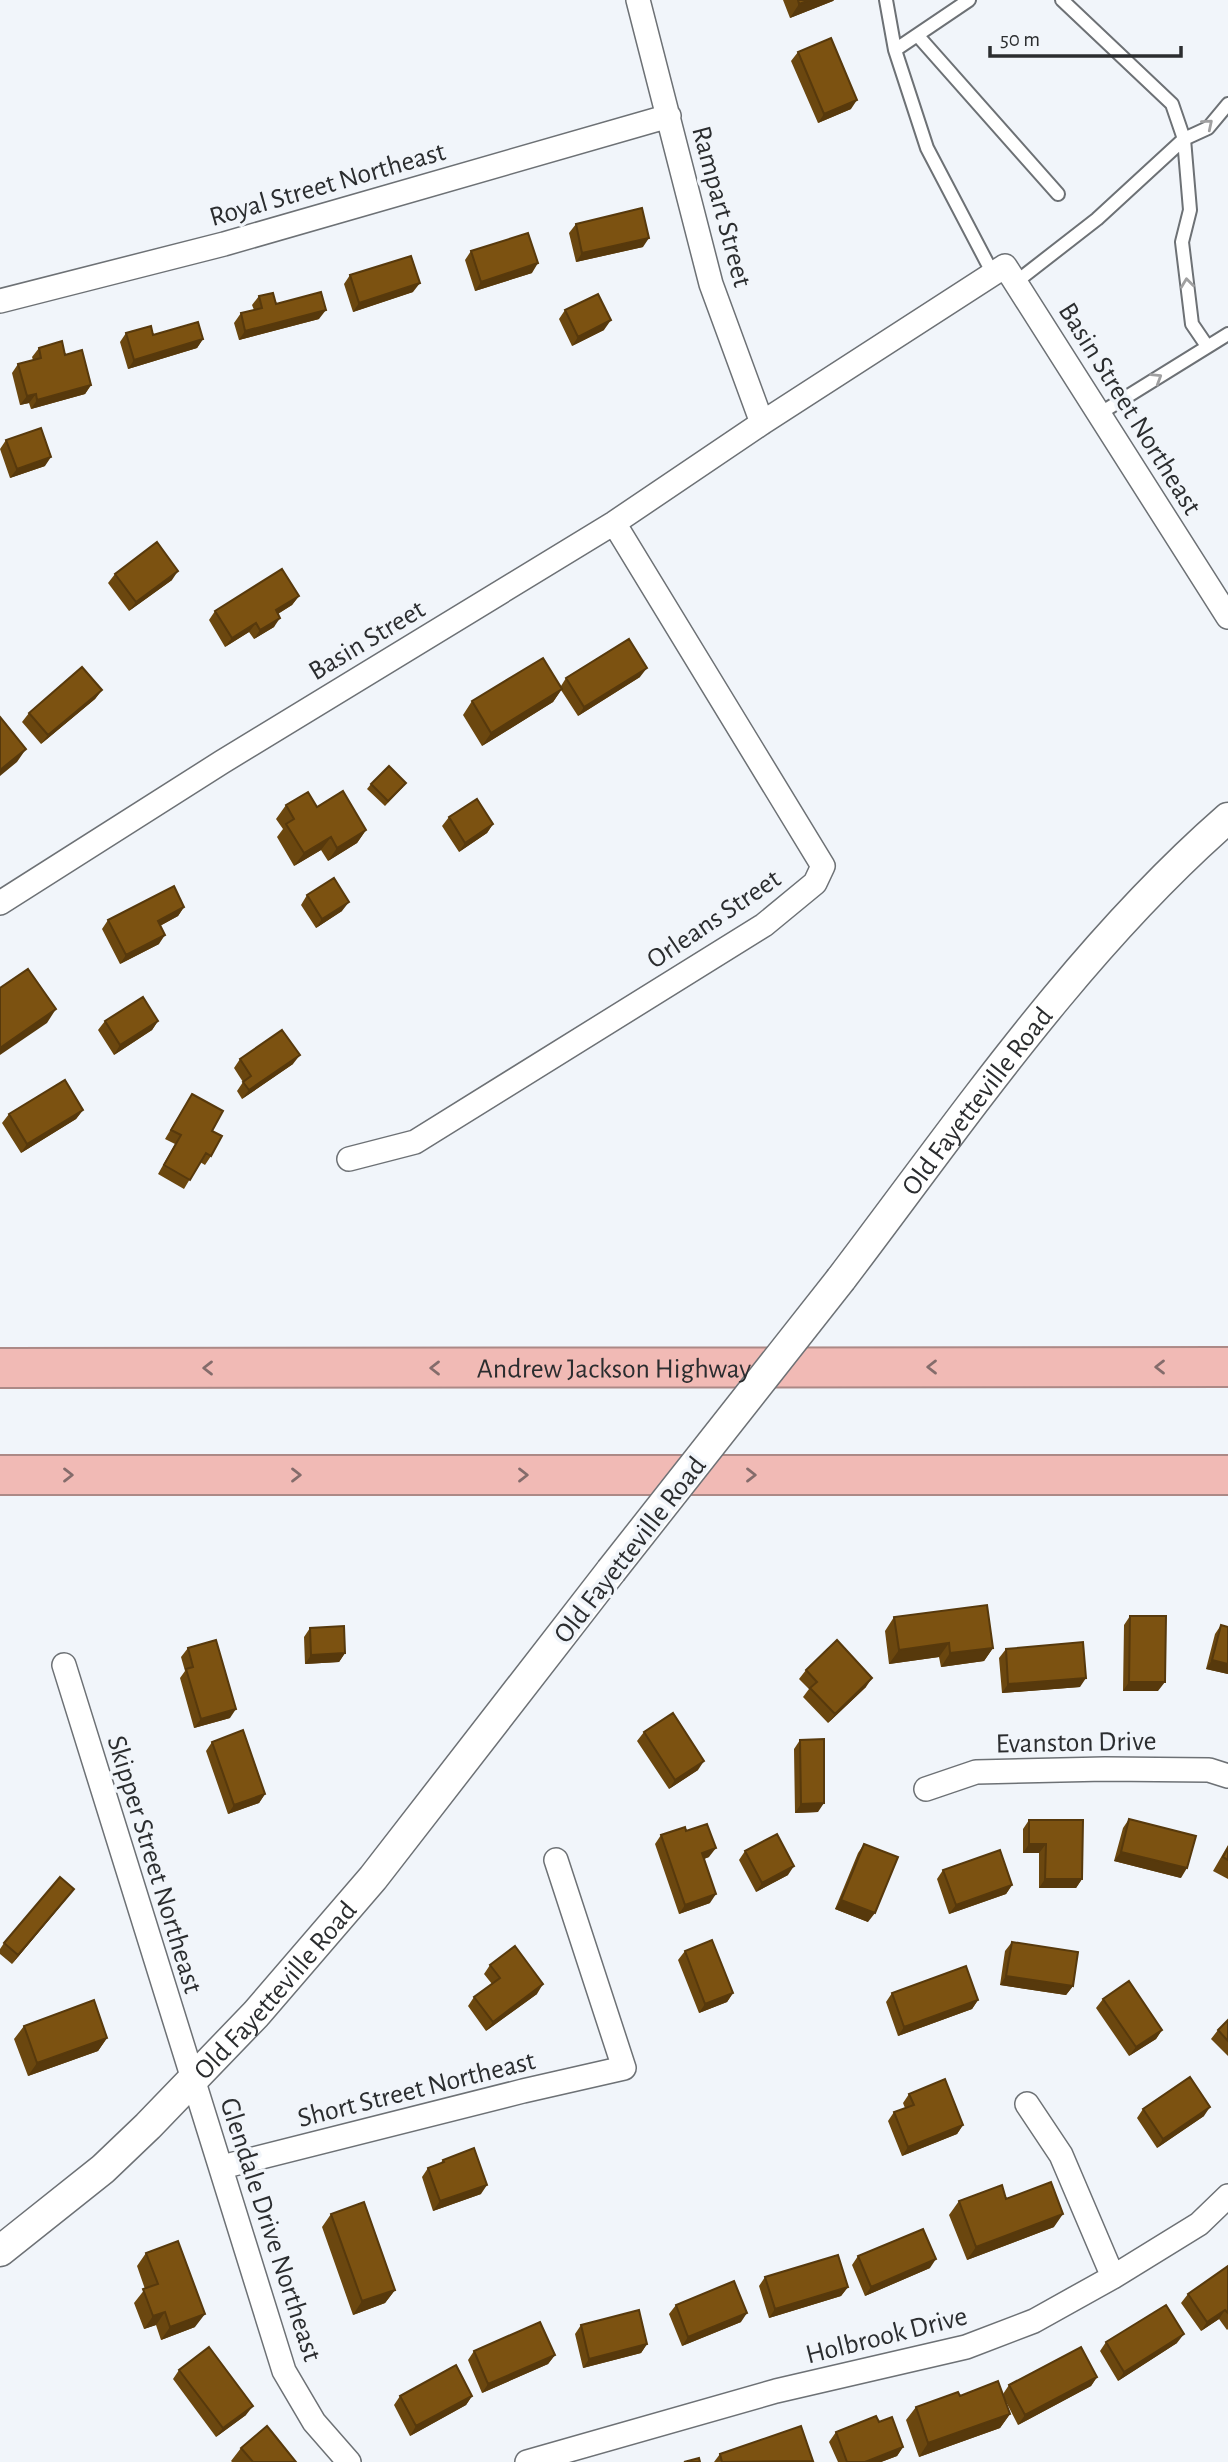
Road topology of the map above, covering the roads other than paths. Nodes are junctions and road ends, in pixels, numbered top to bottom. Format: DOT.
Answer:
graph roads {
  1 [pos="638,0"];
  2 [pos="886,0"];
  3 [pos="969,0"];
  4 [pos="1062,0"];
  5 [pos="918,36"];
  6 [pos="895,50"];
  7 [pos="1228,104"];
  8 [pos="669,116"];
  9 [pos="1184,139"];
  10 [pos="1058,194"];
  11 [pos="1005,274"];
  12 [pos="0,301"];
  13 [pos="1228,334"];
  14 [pos="1207,346"];
  15 [pos="1099,414"];
  16 [pos="762,424"];
  17 [pos="614,523"];
  18 [pos="1228,617"];
  19 [pos="1228,818"];
  20 [pos="0,902"];
  21 [pos="349,1159"];
  22 [pos="1228,1367"];
  23 [pos="0,1368"];
  24 [pos="0,1475"];
  25 [pos="1228,1475"];
  26 [pos="64,1665"];
  27 [pos="1228,1776"];
  28 [pos="926,1789"];
  29 [pos="556,1860"];
  30 [pos="192,2080"];
  31 [pos="1027,2104"];
  32 [pos="222,2167"];
  33 [pos="1228,2196"];
  34 [pos="0,2251"];
  35 [pos="1113,2277"];
  36 [pos="349,2462"];
  37 [pos="527,2462"];
  1 -- 8 [label="street, Rampart Street"];
  2 -- 6 [label="lane"];
  3 -- 5 [label="lane"];
  4 -- 9 [label="lane"];
  5 -- 6 [label="lane"];
  5 -- 10 [label="lane"];
  6 -- 11 [label="lane"];
  9 -- 7 [label="lane, one-way"];
  8 -- 12 [label="street, Royal Street Northeast"];
  8 -- 16 [label="street, Rampart Street"];
  9 -- 11 [label="lane"];
  14 -- 9 [label="lane, one-way"];
  11 -- 15 [label="street, Basin Street Northeast"];
  11 -- 16 [label="street, Basin Street"];
  13 -- 14 [label="lane"];
  15 -- 14 [label="lane, one-way"];
  15 -- 18 [label="street, Basin Street Northeast"];
  16 -- 17 [label="street, Basin Street"];
  17 -- 20 [label="street, Basin Street"];
  17 -- 21 [label="street, Orleans Street"];
  19 -- 30 [label="street, Old Fayetteville Road, bridge"];
  22 -- 23 [label="highway, Andrew Jackson Highway, one-way"];
  24 -- 25 [label="highway, one-way"];
  26 -- 30 [label="street, Skipper Street Northeast"];
  27 -- 28 [label="street, Evanston Drive"];
  29 -- 32 [label="street, Short Street Northeast"];
  30 -- 32 [label="street, Glendale Drive Northeast"];
  30 -- 34 [label="street, Old Fayetteville Road"];
  31 -- 35 [label="street"];
  32 -- 36 [label="street, Glendale Drive Northeast"];
  33 -- 35 [label="street, Holbrook Drive"];
  35 -- 37 [label="street, Holbrook Drive"];
}
